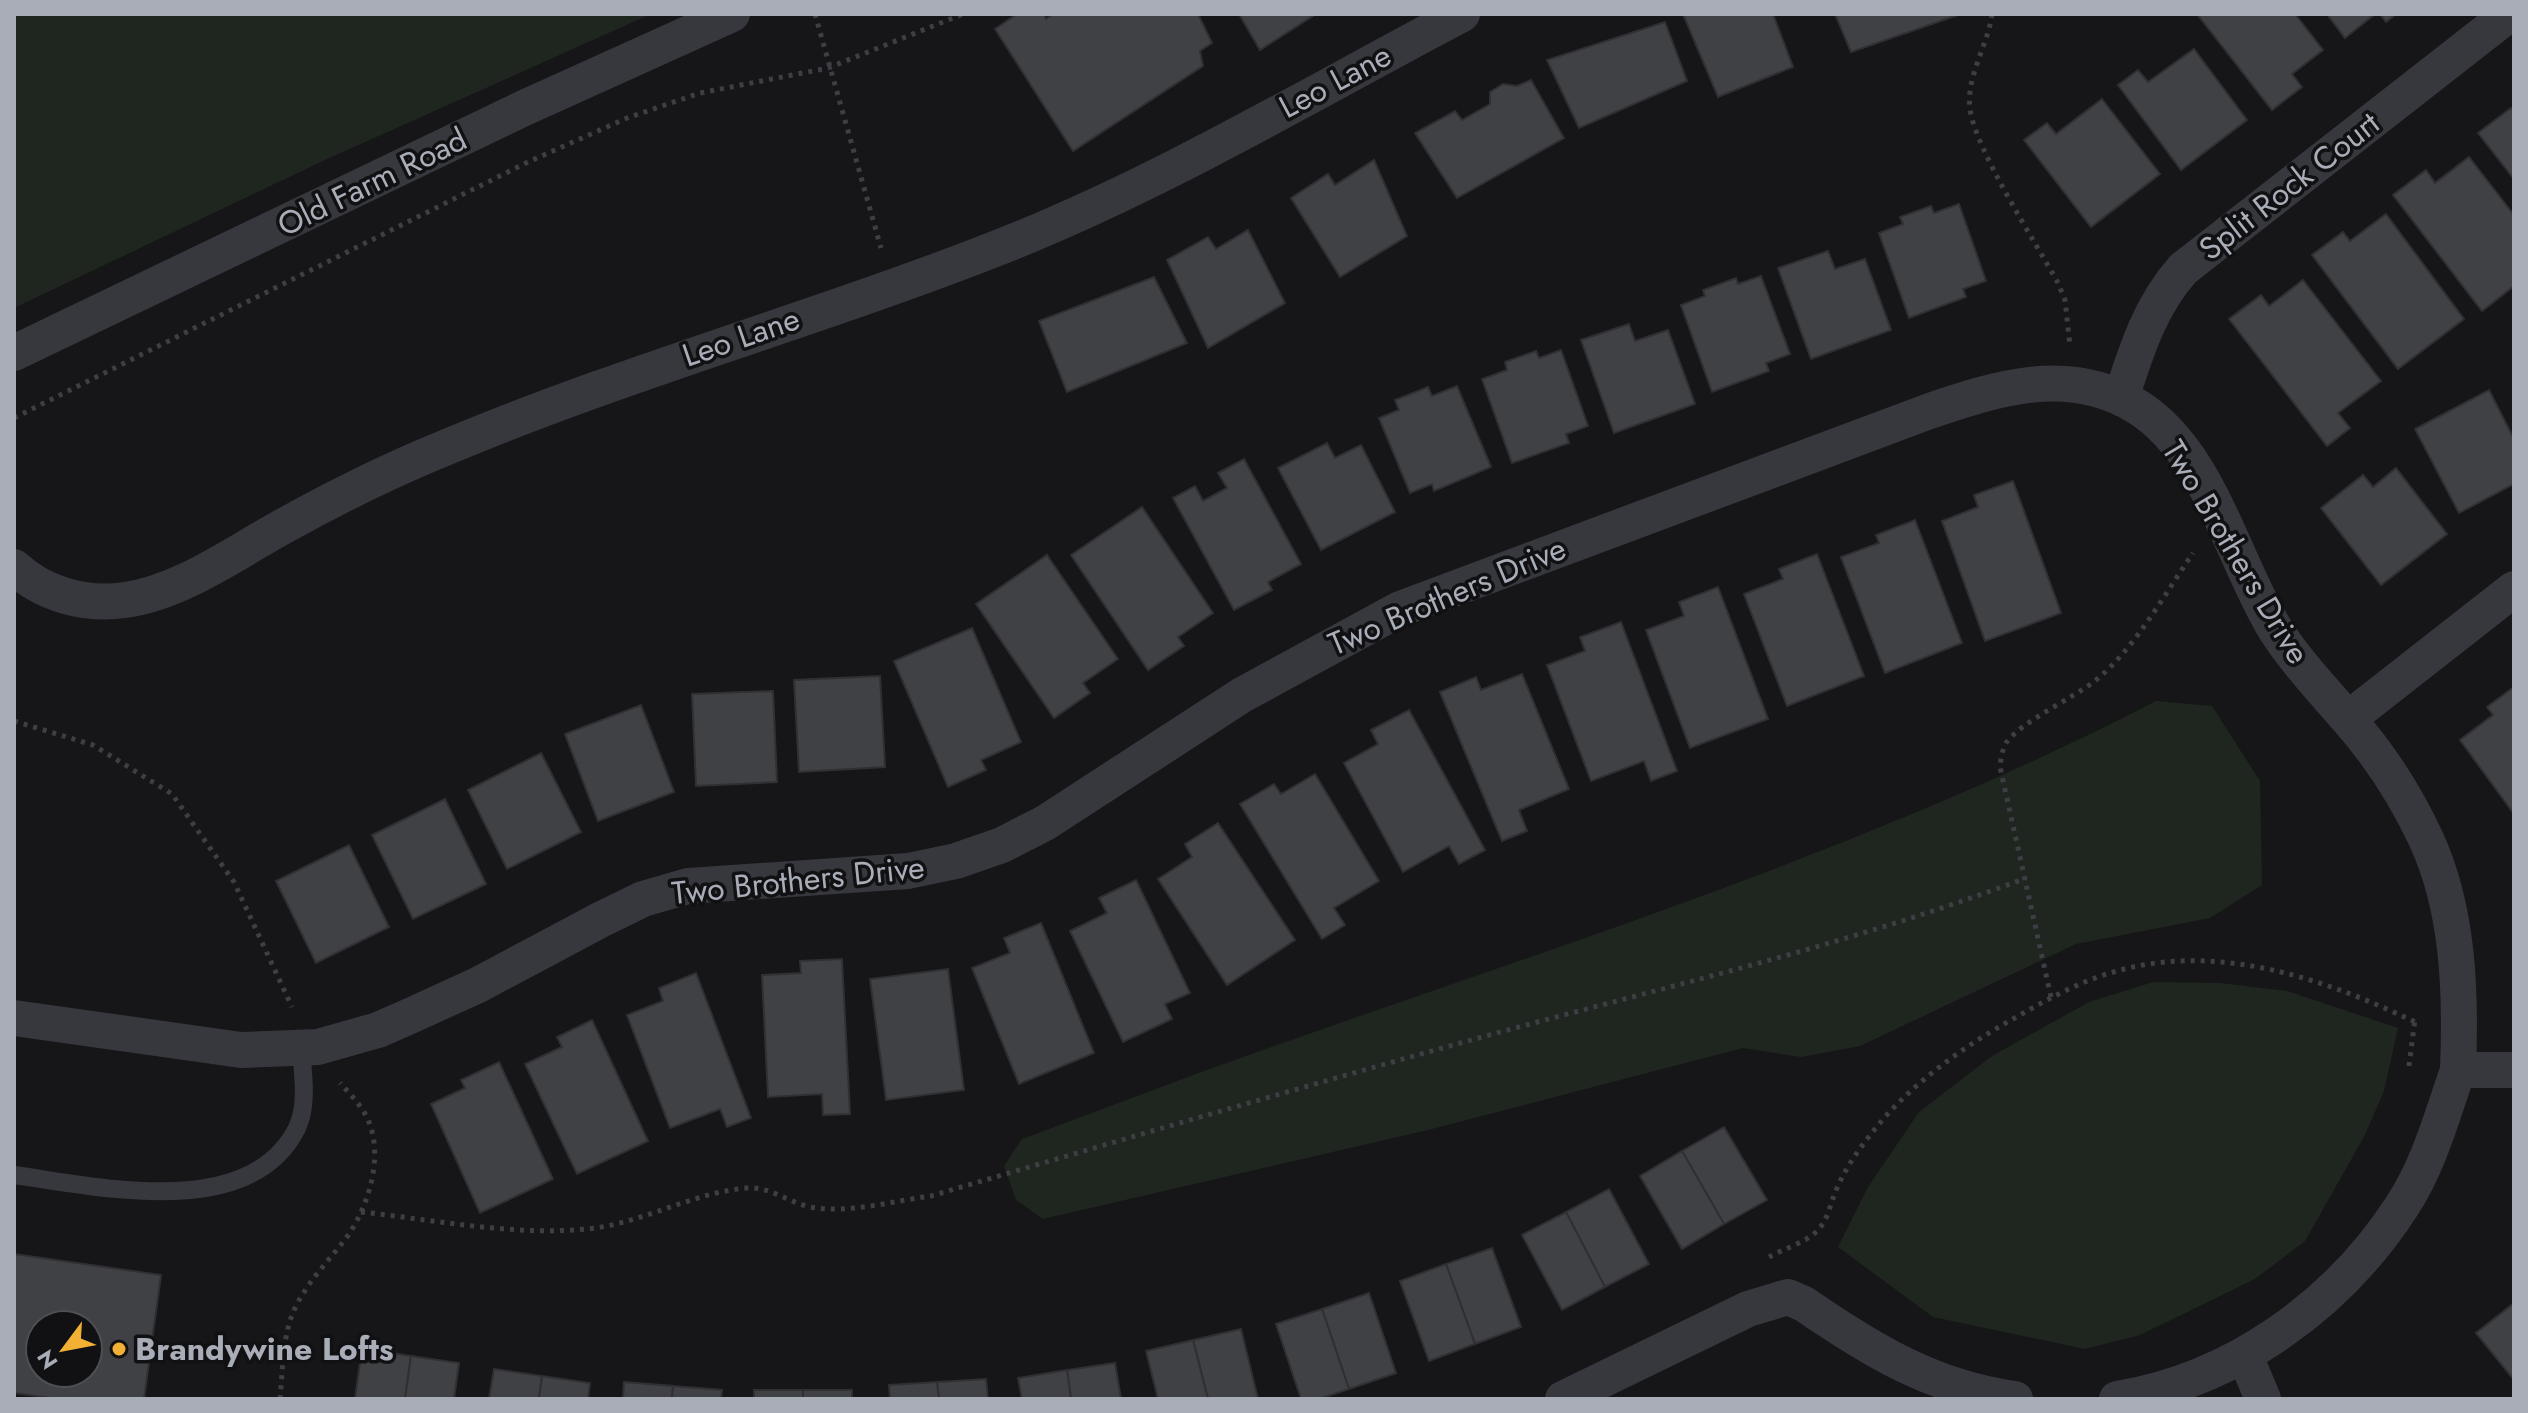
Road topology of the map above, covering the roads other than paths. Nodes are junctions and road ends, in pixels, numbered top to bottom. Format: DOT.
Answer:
graph roads {
  1 [pos="732,14"];
  2 [pos="1462,14"];
  3 [pos="2509,14"];
  4 [pos="14,353"];
  5 [pos="2121,398"];
  6 [pos="14,567"];
  7 [pos="2514,589"];
  8 [pos="2348,719"];
  9 [pos="14,1018"];
  10 [pos="309,1048"];
  11 [pos="2458,1070"];
  12 [pos="2514,1070"];
  13 [pos="14,1175"];
  14 [pos="2245,1356"];
  15 [pos="1563,1399"];
  16 [pos="2015,1399"];
  17 [pos="2117,1399"];
  18 [pos="2263,1399"];
  1 -- 4 [label="street, Old Farm Road"];
  2 -- 6 [label="street, Leo Lane"];
  3 -- 5 [label="street, Split Rock Court"];
  5 -- 8 [label="street, Two Brothers Drive"];
  5 -- 10 [label="street, Two Brothers Drive"];
  7 -- 8 [label="street"];
  8 -- 11 [label="street, Two Brothers Drive"];
  9 -- 10 [label="street, Two Brothers Drive"];
  10 -- 13 [label="lane"];
  11 -- 12 [label="street"];
  11 -- 14 [label="street"];
  14 -- 17 [label="street"];
  14 -- 18 [label="street"];
  15 -- 16 [label="street"];
}
